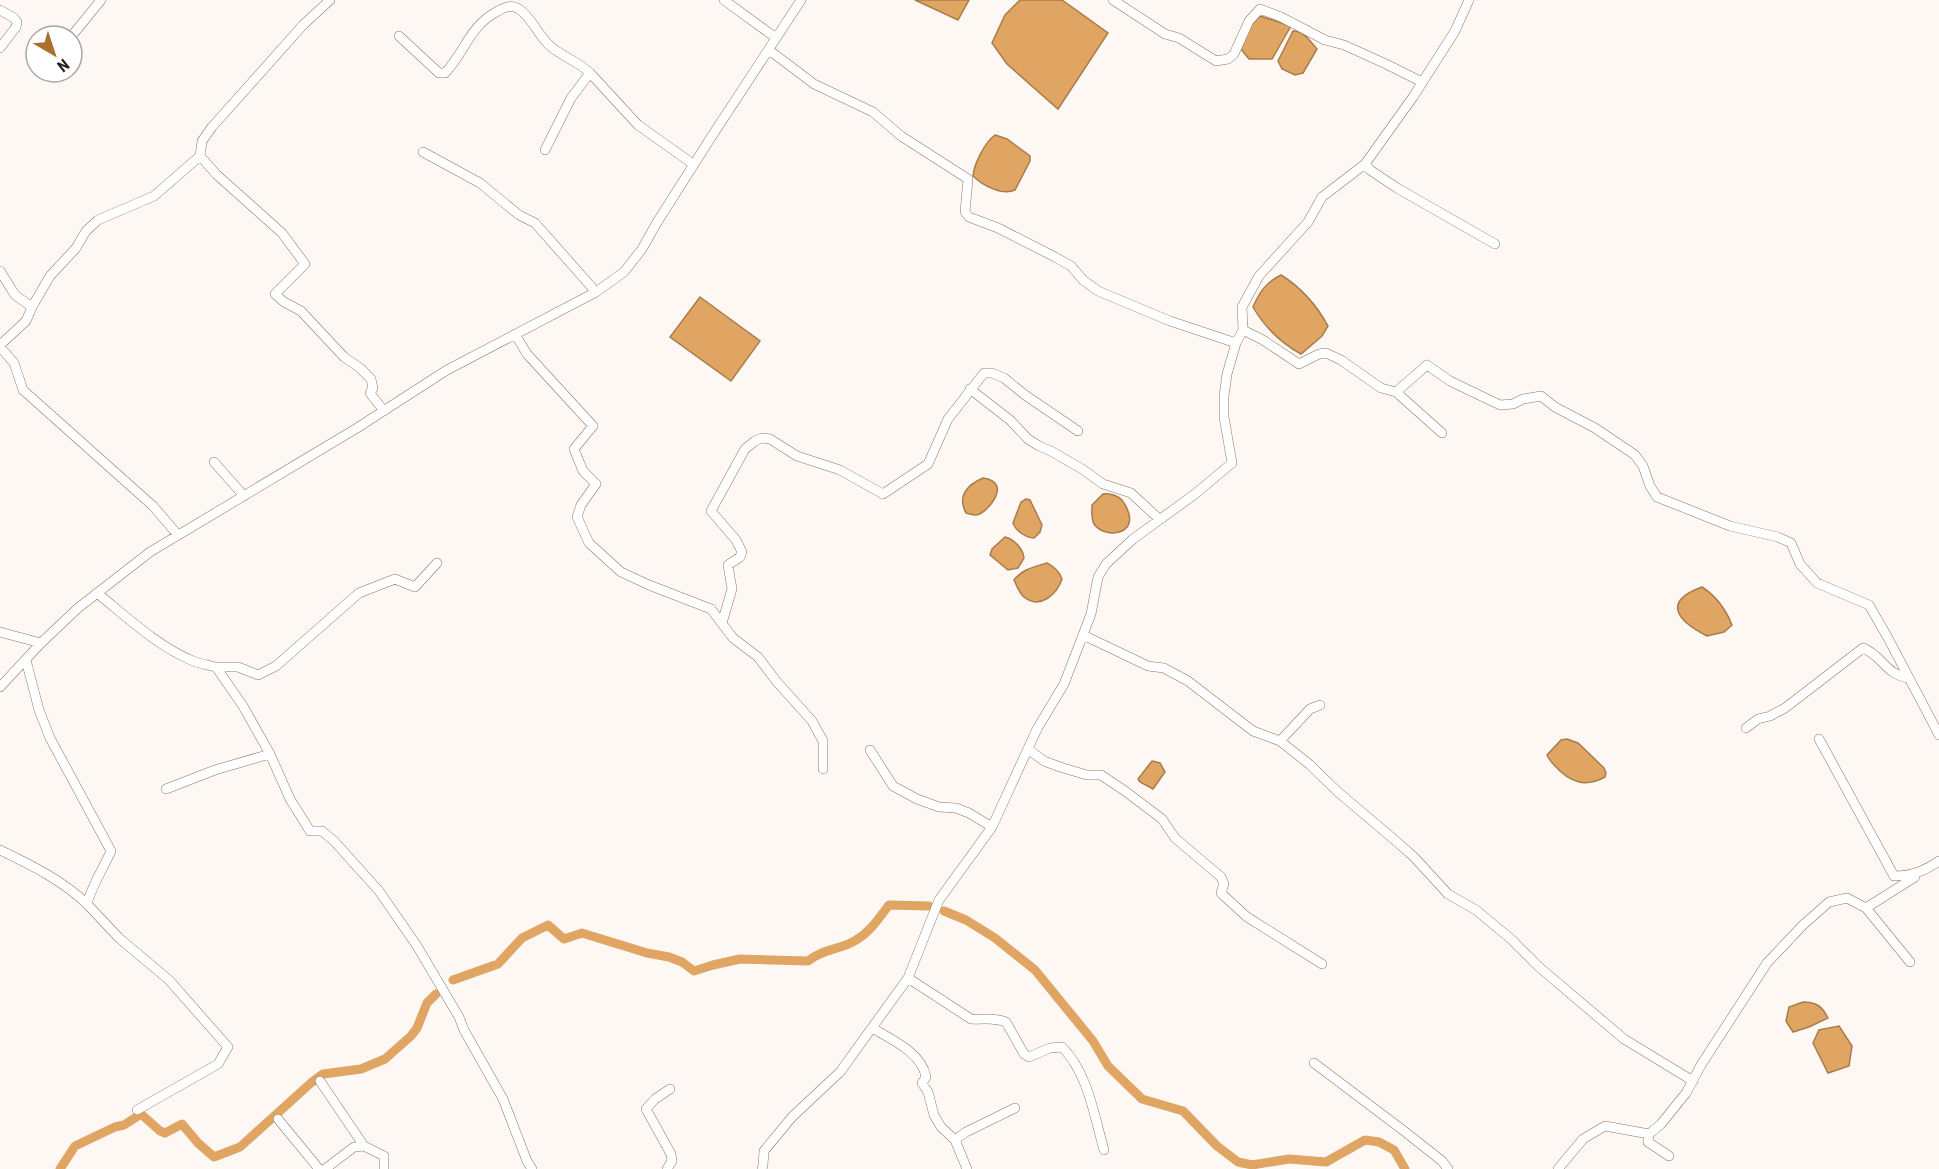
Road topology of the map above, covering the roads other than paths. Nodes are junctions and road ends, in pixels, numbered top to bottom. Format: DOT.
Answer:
graph roads {
  1 [pos="101,0"];
  2 [pos="330,0"];
  3 [pos="724,0"];
  4 [pos="801,0"];
  5 [pos="1113,0"];
  6 [pos="1469,0"];
  7 [pos="0,10"];
  8 [pos="82,24"];
  9 [pos="399,36"];
  10 [pos="776,38"];
  11 [pos="0,48"];
  12 [pos="769,50"];
  13 [pos="590,73"];
  14 [pos="1422,82"];
  15 [pos="545,150"];
  16 [pos="423,152"];
  17 [pos="200,156"];
  18 [pos="693,164"];
  19 [pos="1365,164"];
  20 [pos="1495,244"];
  21 [pos="0,271"];
  22 [pos="596,292"];
  23 [pos="32,307"];
  24 [pos="1243,330"];
  25 [pos="515,334"];
  26 [pos="1236,343"];
  27 [pos="0,346"];
  28 [pos="970,389"];
  29 [pos="1396,392"];
  30 [pos="384,411"];
  31 [pos="1078,431"];
  32 [pos="1442,433"];
  33 [pos="214,462"];
  34 [pos="244,496"];
  35 [pos="1159,519"];
  36 [pos="178,535"];
  37 [pos="437,563"];
  38 [pos="97,592"];
  39 [pos="722,624"];
  40 [pos="0,632"];
  41 [pos="1083,634"];
  42 [pos="41,643"];
  43 [pos="26,660"];
  44 [pos="216,666"];
  45 [pos="1908,678"];
  46 [pos="0,687"];
  47 [pos="1320,705"];
  48 [pos="1746,729"];
  49 [pos="1939,735"];
  50 [pos="1819,739"];
  51 [pos="1280,741"];
  52 [pos="870,750"];
  53 [pos="1029,750"];
  54 [pos="270,754"];
  55 [pos="823,769"];
  56 [pos="166,789"];
  57 [pos="992,827"];
  58 [pos="0,850"];
  59 [pos="87,904"];
  60 [pos="1866,908"];
  61 [pos="1910,962"];
  62 [pos="1322,964"];
  63 [pos="908,978"];
  64 [pos="872,1028"];
  65 [pos="1314,1063"];
  66 [pos="320,1081"];
  67 [pos="1693,1081"];
  68 [pos="670,1089"];
  69 [pos="1015,1108"];
  70 [pos="137,1110"];
  71 [pos="278,1119"];
  72 [pos="1649,1134"];
  73 [pos="955,1140"];
  74 [pos="364,1146"];
  75 [pos="1104,1150"];
  76 [pos="1669,1156"];
  77 [pos="319,1169"];
  78 [pos="325,1169"];
  79 [pos="384,1169"];
  80 [pos="532,1169"];
  81 [pos="667,1169"];
  82 [pos="762,1169"];
  83 [pos="967,1169"];
  84 [pos="1448,1169"];
  85 [pos="1558,1169"];
  1 -- 8 [label="street"];
  2 -- 17 [label="street"];
  3 -- 10 [label="street"];
  4 -- 10 [label="street"];
  5 -- 14 [label="street"];
  6 -- 14 [label="street"];
  7 -- 11 [label="street"];
  9 -- 13 [label="street"];
  10 -- 12 [label="street"];
  12 -- 18 [label="street"];
  12 -- 26 [label="street"];
  13 -- 15 [label="street"];
  13 -- 18 [label="street"];
  14 -- 19 [label="street"];
  16 -- 22 [label="street"];
  17 -- 23 [label="street"];
  17 -- 30 [label="street"];
  18 -- 22 [label="street"];
  19 -- 20 [label="street"];
  19 -- 24 [label="street"];
  21 -- 23 [label="street"];
  22 -- 25 [label="street"];
  23 -- 27 [label="street"];
  24 -- 26 [label="street"];
  24 -- 29 [label="street"];
  25 -- 30 [label="street"];
  25 -- 39 [label="street"];
  26 -- 35 [label="street"];
  27 -- 36 [label="street"];
  28 -- 31 [label="street"];
  28 -- 35 [label="street"];
  28 -- 39 [label="street"];
  29 -- 32 [label="street"];
  29 -- 45 [label="street"];
  30 -- 34 [label="street"];
  33 -- 34 [label="street"];
  34 -- 36 [label="street"];
  35 -- 41 [label="street"];
  36 -- 38 [label="street"];
  37 -- 44 [label="street"];
  38 -- 42 [label="street"];
  38 -- 44 [label="street"];
  39 -- 55 [label="street"];
  40 -- 42 [label="street"];
  41 -- 51 [label="street"];
  41 -- 53 [label="street"];
  42 -- 43 [label="street"];
  43 -- 46 [label="street"];
  43 -- 59 [label="street"];
  44 -- 54 [label="street"];
  45 -- 48 [label="street"];
  45 -- 49 [label="street"];
  47 -- 51 [label="street"];
  50 -- 60 [label="street"];
  51 -- 67 [label="street"];
  52 -- 57 [label="street"];
  53 -- 57 [label="street"];
  53 -- 62 [label="street"];
  54 -- 56 [label="street"];
  54 -- 80 [label="street"];
  57 -- 63 [label="street"];
  58 -- 59 [label="street"];
  59 -- 70 [label="street"];
  60 -- 61 [label="street"];
  60 -- 67 [label="street"];
  63 -- 64 [label="street"];
  63 -- 75 [label="street"];
  64 -- 73 [label="street"];
  64 -- 82 [label="street"];
  65 -- 84 [label="street"];
  66 -- 74 [label="street"];
  67 -- 72 [label="street"];
  68 -- 81 [label="street"];
  69 -- 73 [label="street"];
  71 -- 77 [label="street"];
  72 -- 76 [label="street"];
  72 -- 85 [label="street"];
  73 -- 83 [label="street"];
  74 -- 78 [label="street"];
  74 -- 79 [label="street"];
}
